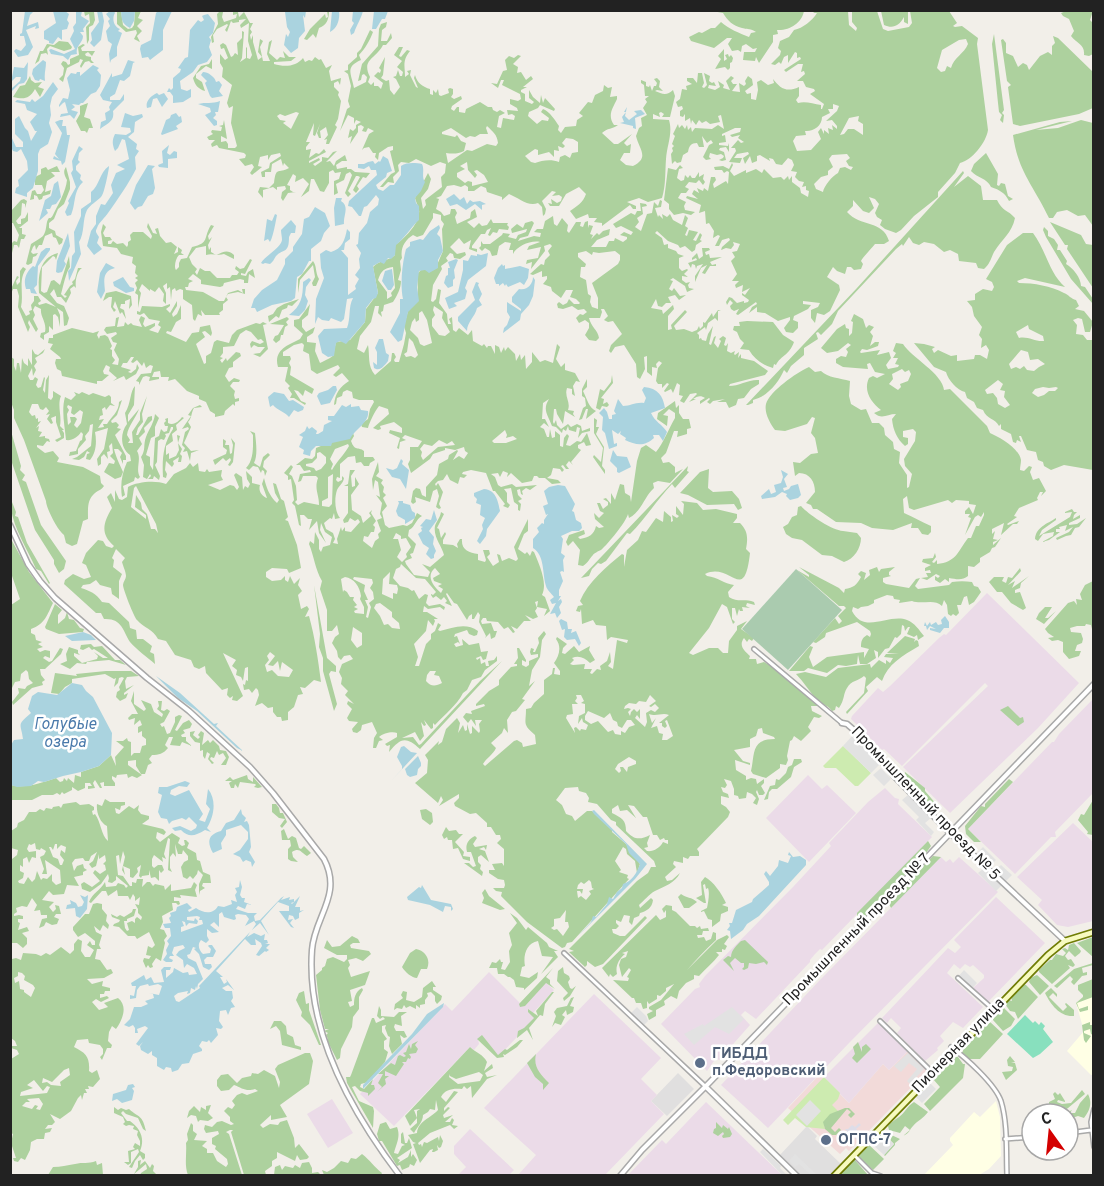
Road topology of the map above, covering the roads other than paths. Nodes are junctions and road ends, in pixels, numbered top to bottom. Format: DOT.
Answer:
graph roads {
  1 [pos="10,525"];
  2 [pos="754,649"];
  3 [pos="1094,684"];
  4 [pos="842,723"];
  5 [pos="950,833"];
  6 [pos="1094,932"];
  7 [pos="1065,941"];
  8 [pos="564,952"];
  9 [pos="958,978"];
  10 [pos="994,1010"];
  11 [pos="880,1021"];
  12 [pos="953,1048"];
  13 [pos="933,1073"];
  14 [pos="706,1086"];
  15 [pos="1094,1109"];
  16 [pos="1092,1132"];
  17 [pos="1020,1138"];
  18 [pos="1005,1139"];
  19 [pos="1094,1147"];
  20 [pos="854,1155"];
  21 [pos="400,1176"];
  22 [pos="620,1176"];
  23 [pos="797,1176"];
  24 [pos="834,1176"];
  25 [pos="880,1176"];
  26 [pos="1007,1176"];
  1 -- 21 [label="street"];
  2 -- 4 [label="street, Промышленный проезд № 5"];
  3 -- 5 [label="street, Промышленный проезд № 7"];
  4 -- 5 [label="street, Промышленный проезд № 5"];
  5 -- 7 [label="street, Промышленный проезд № 5"];
  5 -- 14 [label="street, Промышленный проезд № 7"];
  6 -- 7 [label="main road, Пионерная улица"];
  7 -- 10 [label="main road, Пионерная улица"];
  8 -- 14 [label="street"];
  9 -- 10 [label="street"];
  10 -- 12 [label="main road, Пионерная улица"];
  11 -- 13 [label="street"];
  12 -- 13 [label="main road, Пионерная улица"];
  12 -- 18 [label="street"];
  13 -- 20 [label="main road, Пионерная улица"];
  14 -- 22 [label="street, Промышленный проезд № 7"];
  14 -- 23 [label="street"];
  15 -- 16 [label="street"];
  16 -- 19 [label="street"];
  17 -- 18 [label="street"];
  18 -- 26 [label="street"];
  20 -- 24 [label="main road, Пионерная улица"];
  20 -- 25 [label="street"];
}
